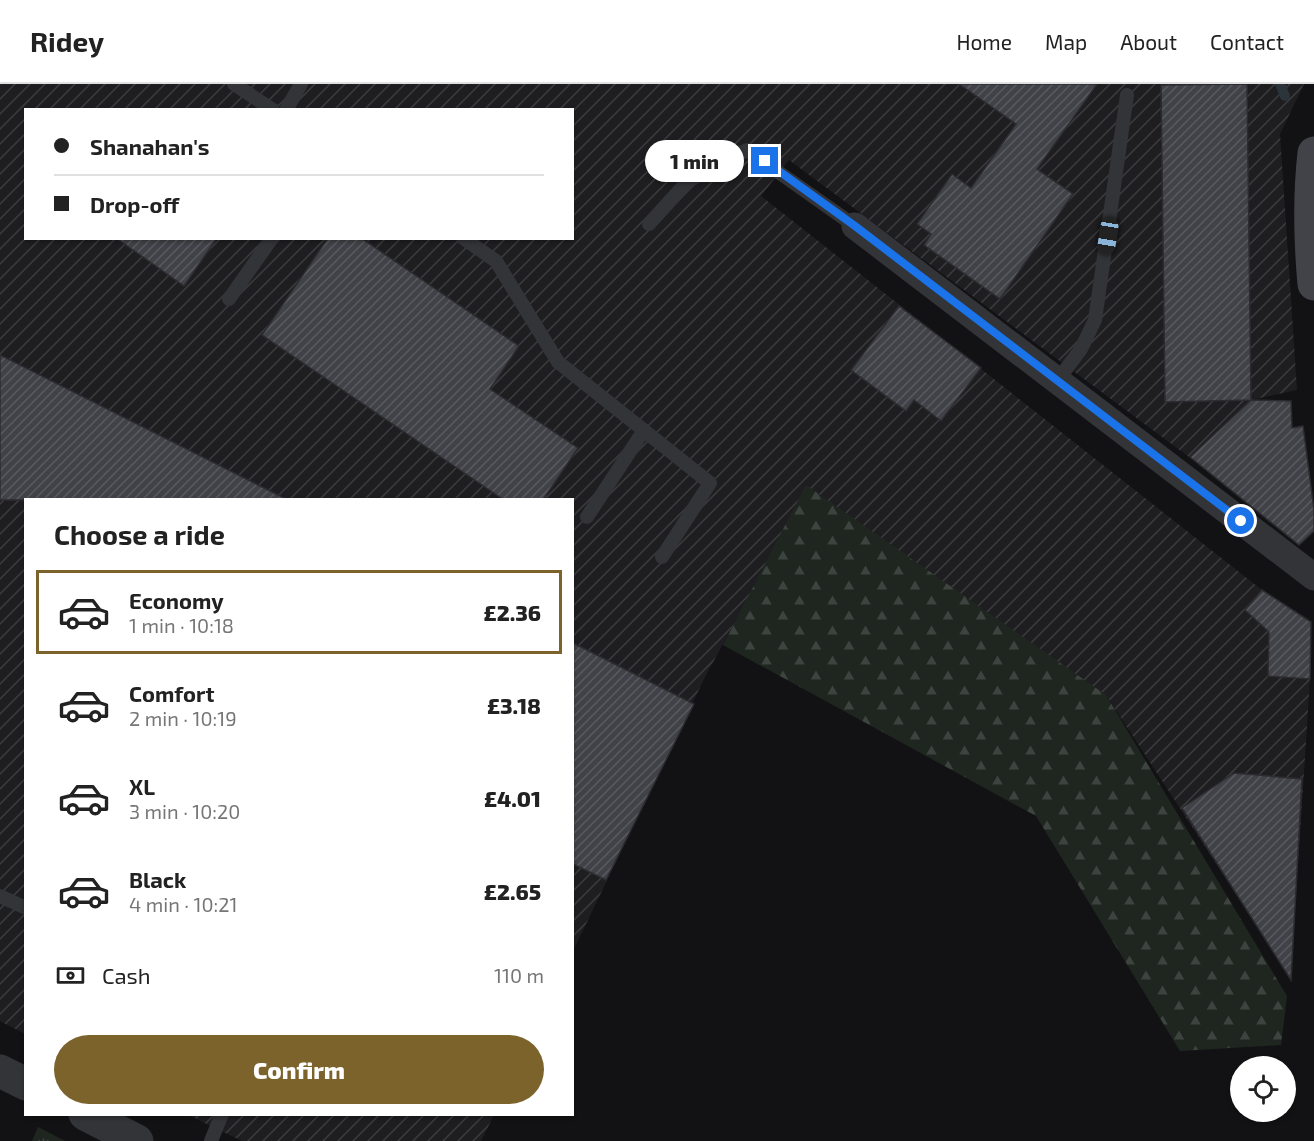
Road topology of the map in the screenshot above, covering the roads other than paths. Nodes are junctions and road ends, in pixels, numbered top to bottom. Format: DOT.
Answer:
graph roads {
  1 [pos="234,84"];
  2 [pos="301,84"];
  3 [pos="1127,94"];
  4 [pos="270,108"];
  5 [pos="286,108"];
  6 [pos="1314,153"];
  7 [pos="650,224"];
  8 [pos="855,226"];
  9 [pos="271,240"];
  10 [pos="466,240"];
  11 [pos="1314,284"];
  12 [pos="229,299"];
  13 [pos="1057,381"];
  14 [pos="644,430"];
  15 [pos="587,517"];
  16 [pos="662,557"];
  17 [pos="1314,577"];
  18 [pos="0,895"];
  19 [pos="24,897"];
  20 [pos="24,907"];
  21 [pos="0,1071"];
  22 [pos="24,1083"];
  23 [pos="89,1116"];
  24 [pos="221,1116"];
  25 [pos="137,1141"];
  26 [pos="211,1141"];
  1 -- 4 [label="lane"];
  2 -- 5 [label="lane"];
  3 -- 13 [label="lane"];
  6 -- 11 [label="main road"];
  7 -- 8 [label="lane"];
  8 -- 13 [label="street"];
  9 -- 12 [label="lane"];
  10 -- 14 [label="lane"];
  13 -- 17 [label="street"];
  14 -- 15 [label="lane"];
  14 -- 16 [label="lane"];
  18 -- 19 [label="lane"];
  18 -- 20 [label="lane"];
  21 -- 22 [label="street"];
  23 -- 25 [label="street"];
  24 -- 26 [label="lane"];
}
